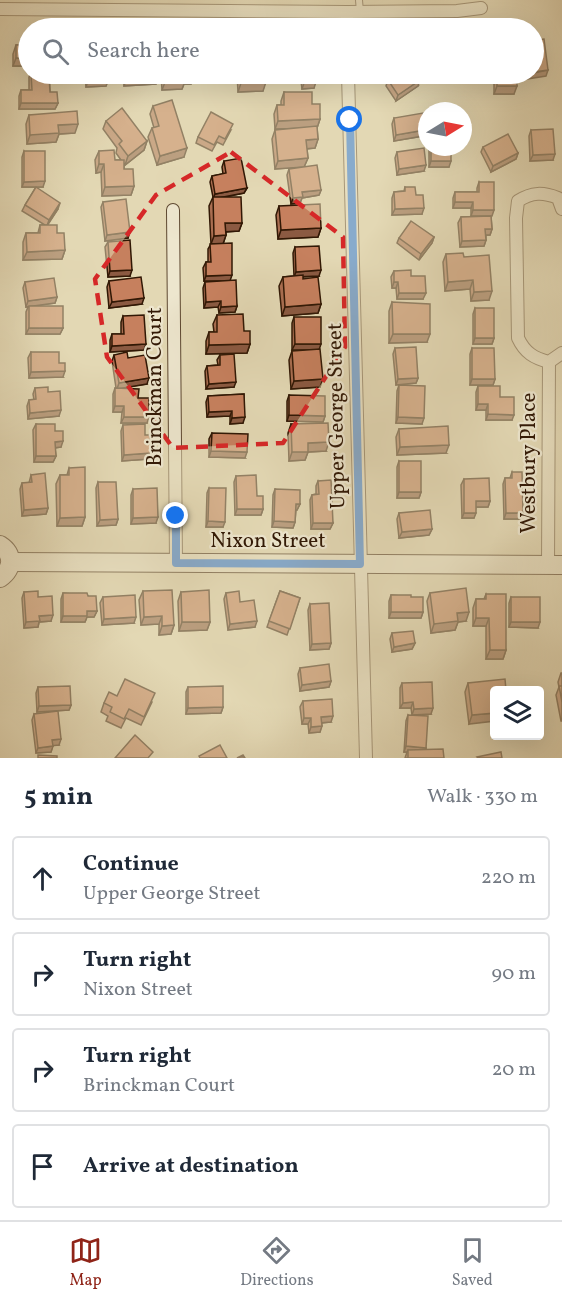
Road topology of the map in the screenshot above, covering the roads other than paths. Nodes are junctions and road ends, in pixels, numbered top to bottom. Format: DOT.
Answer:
graph roads {
  1 [pos="360,6"];
  2 [pos="376,6"];
  3 [pos="482,8"];
  4 [pos="0,9"];
  5 [pos="347,12"];
  6 [pos="347,18"];
  7 [pos="348,84"];
  8 [pos="562,209"];
  9 [pos="174,210"];
  10 [pos="562,353"];
  11 [pos="549,362"];
  12 [pos="0,545"];
  13 [pos="10,562"];
  14 [pos="176,563"];
  15 [pos="360,564"];
  16 [pos="555,565"];
  17 [pos="0,578"];
  18 [pos="366,758"];
  1 -- 2 [label="street"];
  1 -- 5 [label="street"];
  2 -- 3 [label="street"];
  4 -- 5 [label="street"];
  5 -- 6 [label="street"];
  7 -- 15 [label="street, Upper George Street"];
  8 -- 11 [label="street, Westbury Place"];
  9 -- 14 [label="street, Brinckman Court"];
  10 -- 11 [label="street, Westbury Place"];
  11 -- 16 [label="street, Westbury Place"];
  12 -- 13 [label="street"];
  13 -- 14 [label="street, Nixon Street"];
  13 -- 17 [label="street"];
  14 -- 15 [label="street, Nixon Street"];
  15 -- 16 [label="street, Nixon Street"];
  15 -- 18 [label="street, Upper George Street"];
}
